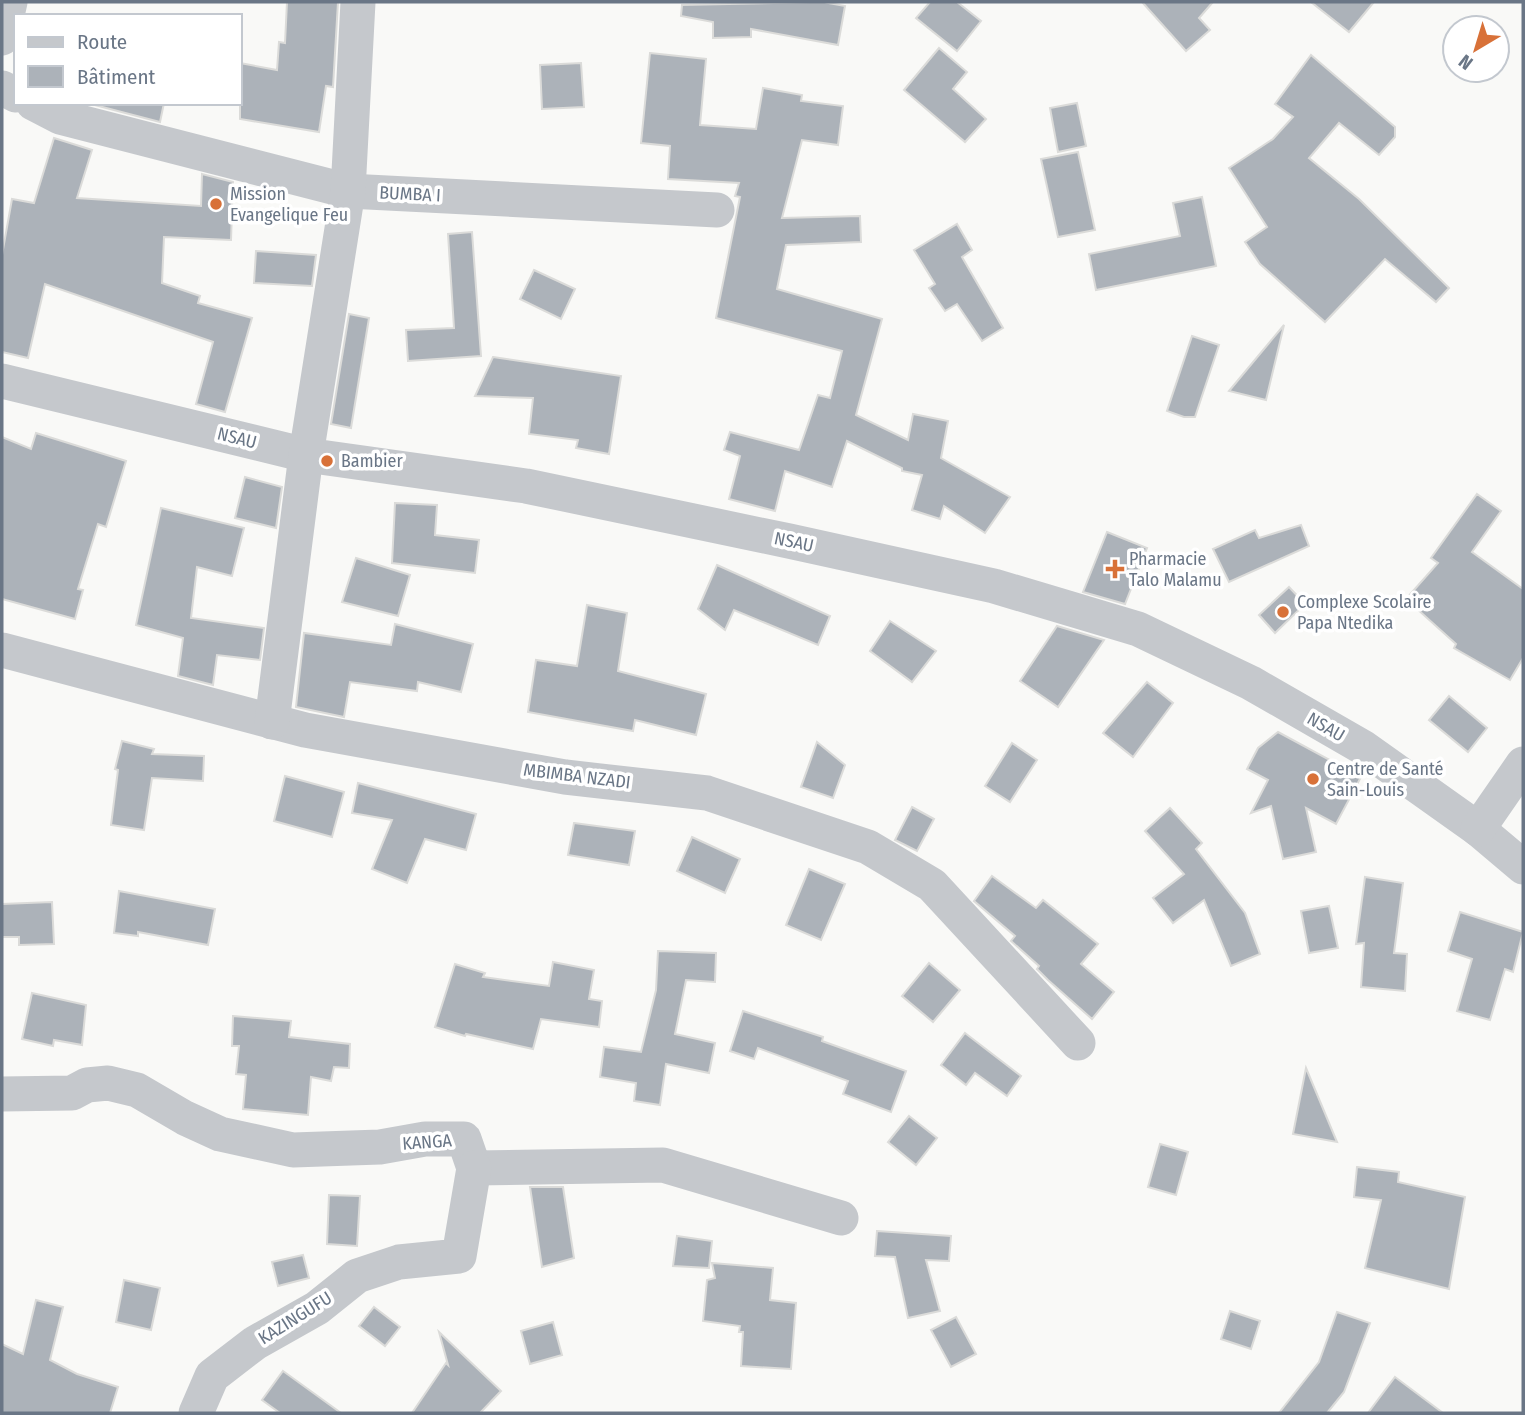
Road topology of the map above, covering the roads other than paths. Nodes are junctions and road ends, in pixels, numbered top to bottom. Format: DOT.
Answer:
graph roads {
  1 [pos="10,2"];
  2 [pos="358,2"];
  3 [pos="2,38"];
  4 [pos="37,105"];
  5 [pos="348,191"];
  6 [pos="717,210"];
  7 [pos="2,381"];
  8 [pos="306,455"];
  9 [pos="2,650"];
  10 [pos="272,722"];
  11 [pos="1523,764"];
  12 [pos="1478,829"];
  13 [pos="1523,867"];
  14 [pos="1078,1042"];
  15 [pos="2,1094"];
  16 [pos="474,1168"];
  17 [pos="841,1218"];
  18 [pos="196,1413"];
  1 -- 3 [label="street"];
  2 -- 5 [label="street"];
  4 -- 5 [label="street, BUMBA I"];
  5 -- 6 [label="street, BUMBA I"];
  5 -- 8 [label="street"];
  7 -- 8 [label="street, NSAU"];
  8 -- 10 [label="street"];
  8 -- 12 [label="street, NSAU"];
  9 -- 10 [label="street, MBIMBA NZADI"];
  10 -- 14 [label="street, MBIMBA NZADI"];
  11 -- 12 [label="street"];
  12 -- 13 [label="street, NSAU"];
  15 -- 16 [label="street, KANGA"];
  16 -- 17 [label="street"];
  16 -- 18 [label="street, KAZINGUFU"];
}
